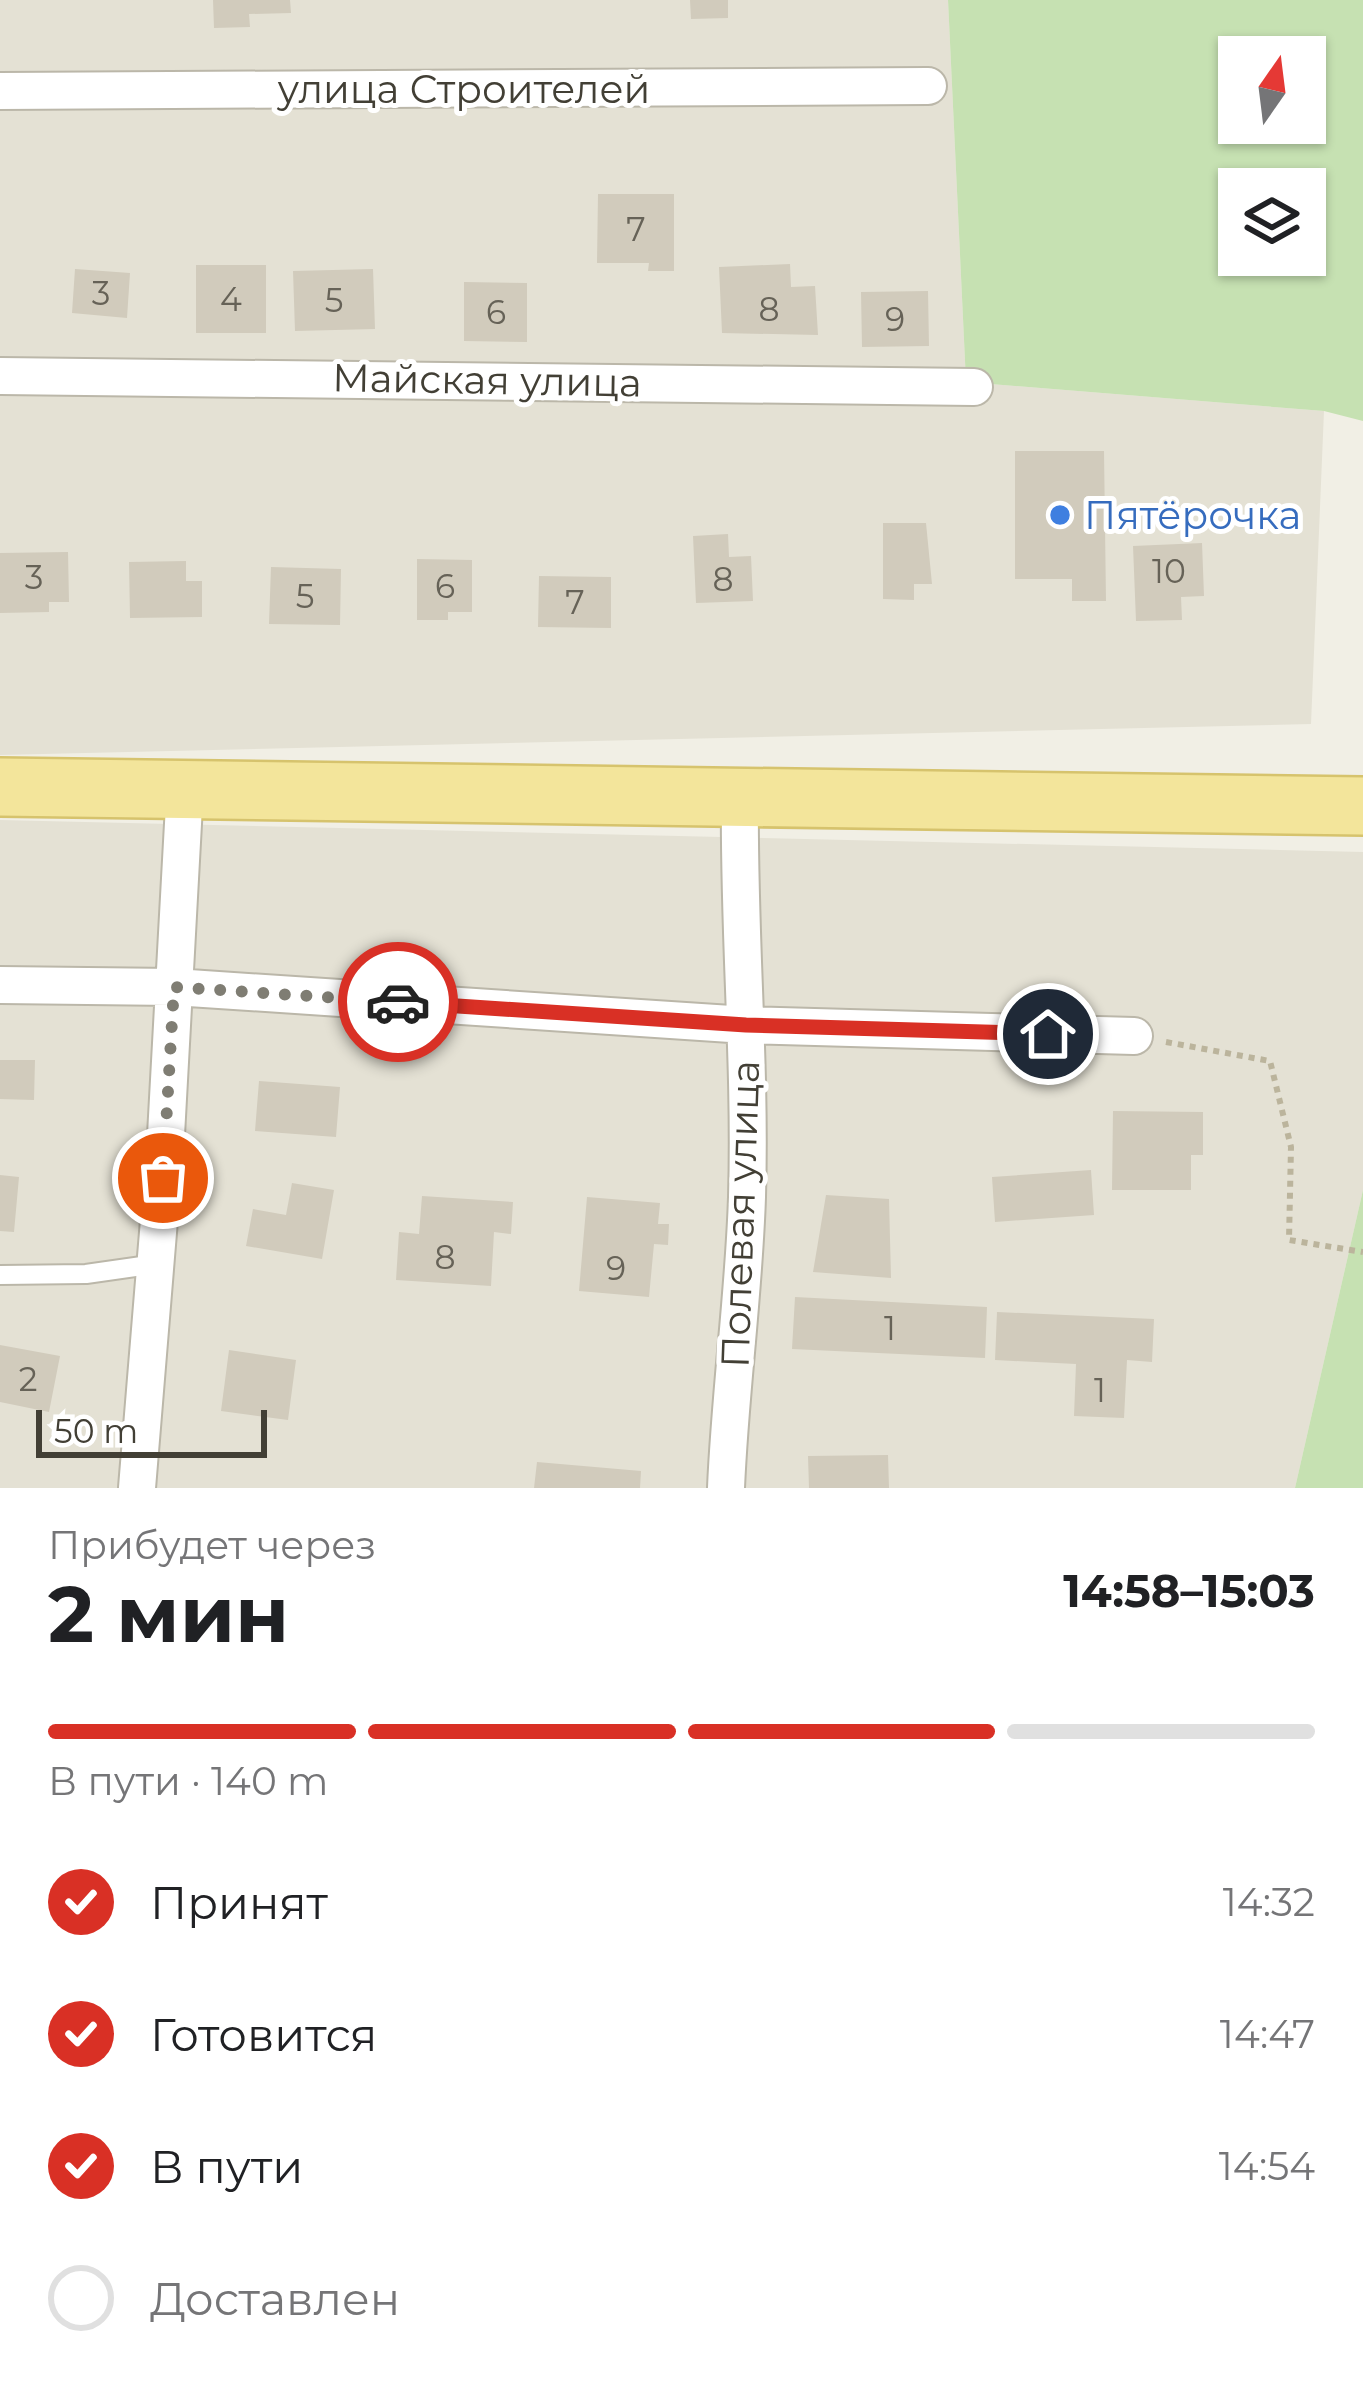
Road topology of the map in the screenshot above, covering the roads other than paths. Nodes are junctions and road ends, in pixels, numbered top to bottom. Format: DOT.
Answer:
graph roads {
  1 [pos="928,86"];
  2 [pos="0,92"];
  3 [pos="0,376"];
  4 [pos="974,387"];
  5 [pos="0,788"];
  6 [pos="185,788"];
  7 [pos="740,795"];
  8 [pos="1363,806"];
  9 [pos="0,986"];
  10 [pos="174,987"];
  11 [pos="746,1025"];
  12 [pos="1134,1036"];
  13 [pos="157,1264"];
  14 [pos="0,1275"];
  15 [pos="137,1488"];
  16 [pos="726,1488"];
  1 -- 2 [label="street, улица Строителей"];
  3 -- 4 [label="street, Майская улица"];
  5 -- 6 [label="main road"];
  6 -- 7 [label="main road"];
  6 -- 10 [label="street"];
  7 -- 8 [label="main road"];
  7 -- 11 [label="street, Полевая улица"];
  9 -- 10 [label="street"];
  10 -- 11 [label="street"];
  10 -- 13 [label="street"];
  11 -- 12 [label="street"];
  11 -- 16 [label="street, Полевая улица"];
  13 -- 14 [label="lane"];
  13 -- 15 [label="street"];
}
